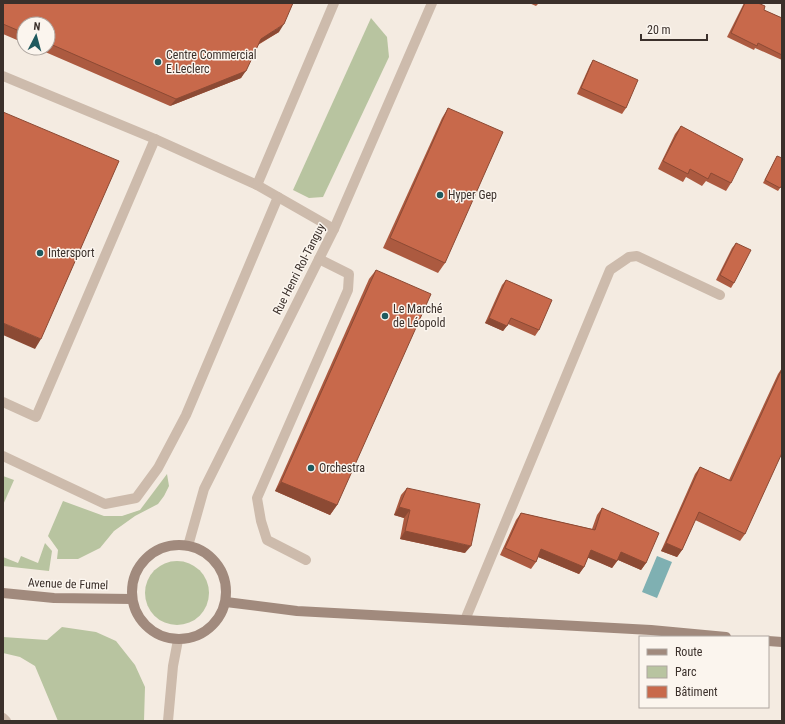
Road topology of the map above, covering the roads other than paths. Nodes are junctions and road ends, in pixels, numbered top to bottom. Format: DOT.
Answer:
graph roads {
  1 [pos="334,3"];
  2 [pos="432,3"];
  3 [pos="3,76"];
  4 [pos="155,139"];
  5 [pos="257,185"];
  6 [pos="278,197"];
  7 [pos="334,229"];
  8 [pos="319,259"];
  9 [pos="720,295"];
  10 [pos="3,402"];
  11 [pos="3,456"];
  12 [pos="188,546"];
  13 [pos="306,560"];
  14 [pos="3,594"];
  15 [pos="132,599"];
  16 [pos="226,602"];
  17 [pos="465,620"];
  18 [pos="715,636"];
  19 [pos="178,640"];
  20 [pos="769,641"];
  21 [pos="782,642"];
  22 [pos="3,718"];
  23 [pos="6,721"];
  24 [pos="168,721"];
  1 -- 5 [label="street"];
  2 -- 7 [label="street, Rue Henri Rol-Tanguy"];
  3 -- 4 [label="street"];
  4 -- 5 [label="street"];
  4 -- 10 [label="street"];
  5 -- 6 [label="street"];
  6 -- 7 [label="street"];
  6 -- 11 [label="street"];
  7 -- 8 [label="street, Rue Henri Rol-Tanguy"];
  8 -- 12 [label="street, Rue Henri Rol-Tanguy"];
  8 -- 13 [label="street"];
  9 -- 17 [label="street"];
  12 -- 15 [label="main road"];
  12 -- 16 [label="main road"];
  14 -- 15 [label="main road, Avenue de Fumel"];
  15 -- 19 [label="main road"];
  16 -- 17 [label="main road"];
  16 -- 19 [label="main road"];
  17 -- 18 [label="main road"];
  19 -- 24 [label="street"];
  20 -- 21 [label="main road"];
  22 -- 23 [label="street"];
}
